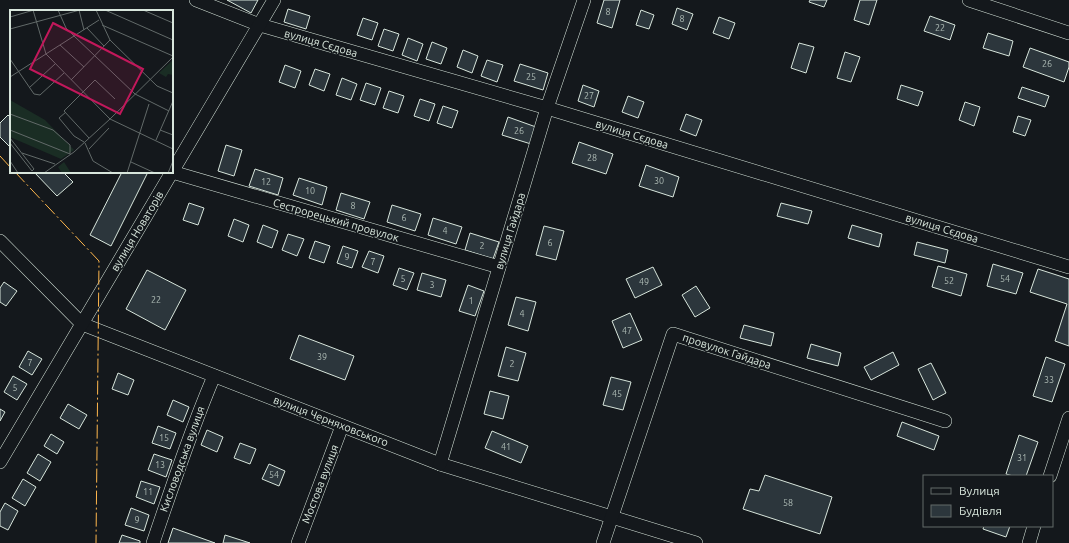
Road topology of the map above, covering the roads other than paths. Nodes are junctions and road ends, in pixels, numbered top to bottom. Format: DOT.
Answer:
graph roads {
  1 [pos="196,0"];
  2 [pos="274,0"];
  3 [pos="584,0"];
  4 [pos="969,0"];
  5 [pos="260,25"];
  6 [pos="1069,33"];
  7 [pos="547,108"];
  8 [pos="173,170"];
  9 [pos="173,172"];
  10 [pos="171,173"];
  11 [pos="0,241"];
  12 [pos="499,267"];
  13 [pos="1069,267"];
  14 [pos="82,324"];
  15 [pos="214,376"];
  16 [pos="1069,418"];
  17 [pos="945,421"];
  18 [pos="342,426"];
  19 [pos="0,462"];
  20 [pos="440,464"];
  21 [pos="1050,475"];
  22 [pos="612,517"];
  23 [pos="1034,527"];
  24 [pos="153,543"];
  25 [pos="298,543"];
  26 [pos="603,543"];
  27 [pos="696,543"];
  28 [pos="1029,543"];
  1 -- 5 [label="street, вулиця Сєдова"];
  2 -- 5 [label="street, вулиця Новаторів"];
  3 -- 7 [label="street, вулиця Гайдара"];
  4 -- 6 [label="street"];
  5 -- 7 [label="street, вулиця Сєдова"];
  5 -- 8 [label="street, вулиця Новаторів"];
  7 -- 12 [label="street, вулиця Гайдара"];
  7 -- 13 [label="street, вулиця Сєдова"];
  9 -- 12 [label="street, Сестрорецький провулок"];
  10 -- 14 [label="street, вулиця Новаторів"];
  11 -- 14 [label="street, вулиця Черняховського"];
  12 -- 20 [label="street, вулиця Гайдара"];
  14 -- 15 [label="street, вулиця Черняховського"];
  14 -- 19 [label="street, вулиця Новаторів"];
  15 -- 18 [label="street, вулиця Черняховського"];
  15 -- 24 [label="street, Кисловодська вулиця"];
  16 -- 21 [label="street"];
  17 -- 22 [label="street, провулок Гайдара"];
  18 -- 20 [label="street, вулиця Черняховського"];
  18 -- 25 [label="street, Мостова вулиця"];
  20 -- 22 [label="street, вулиця Черняховського"];
  22 -- 26 [label="street, провулок Гайдара"];
  22 -- 27 [label="street, вулиця Черняховського"];
  23 -- 28 [label="street"];
}
